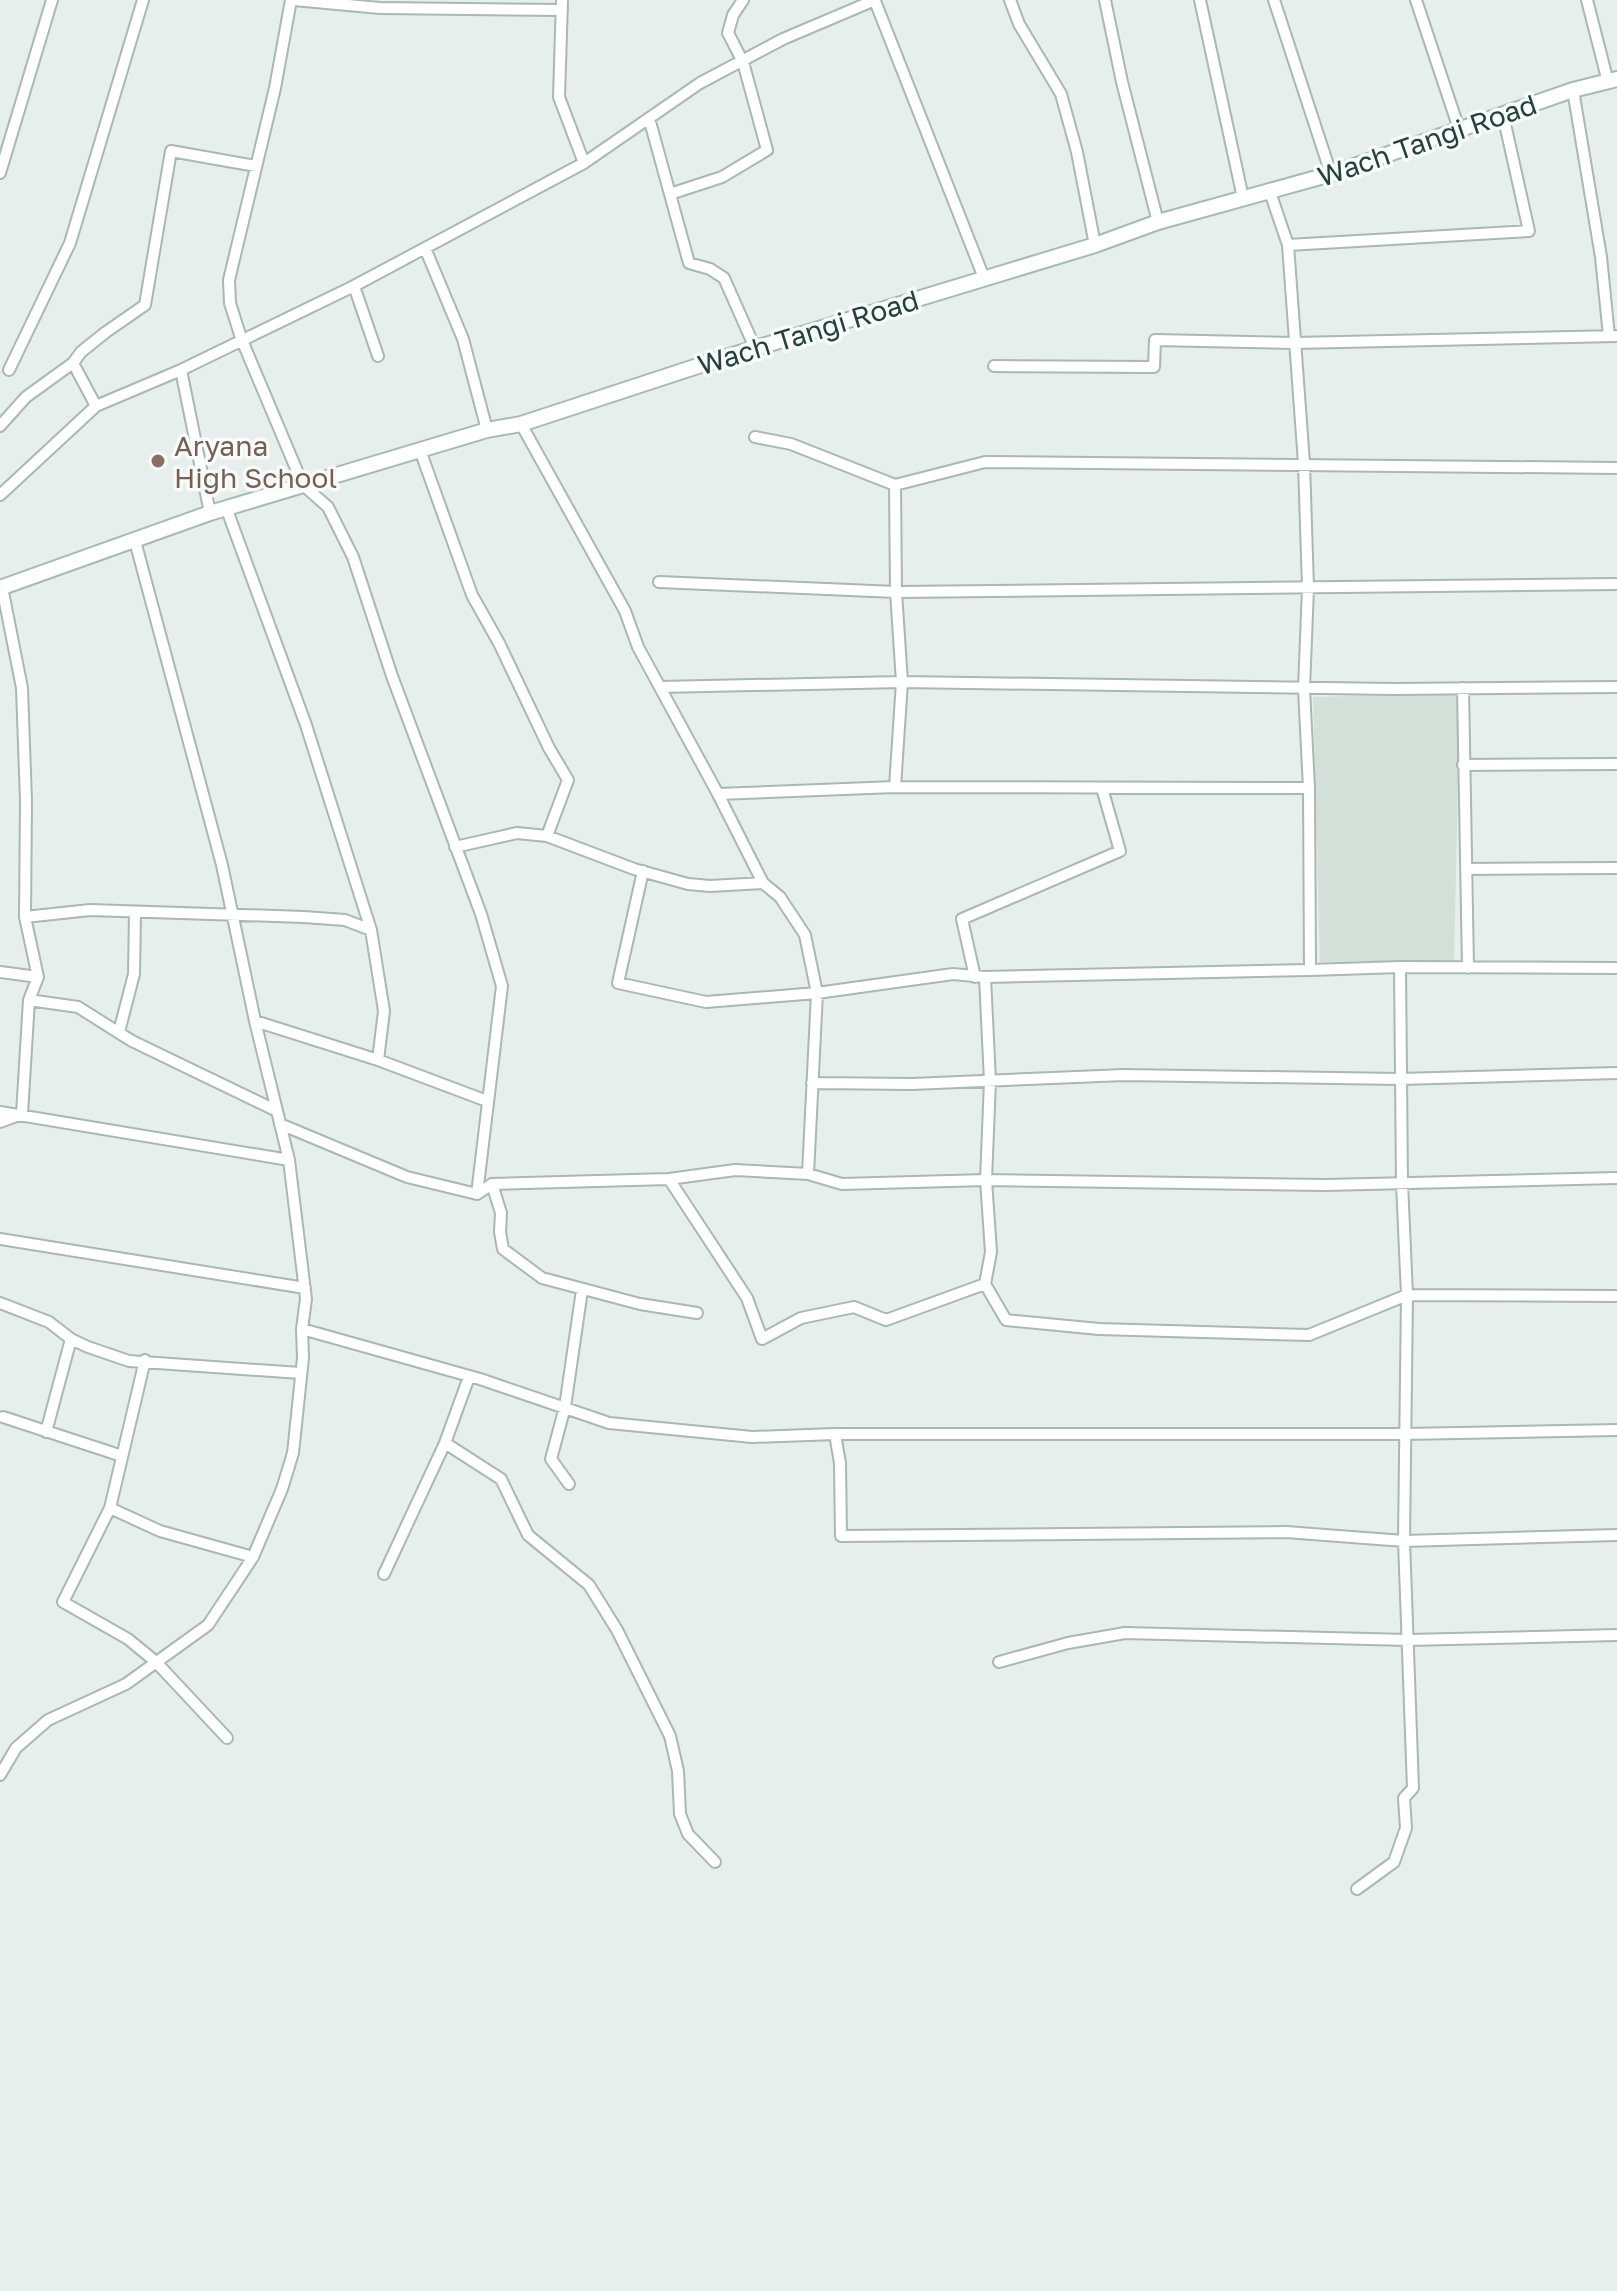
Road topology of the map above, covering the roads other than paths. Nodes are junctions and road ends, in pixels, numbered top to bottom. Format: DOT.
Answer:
graph roads {
  1 [pos="52,0"];
  2 [pos="143,0"];
  3 [pos="292,0"];
  4 [pos="743,0"];
  5 [pos="875,0"];
  6 [pos="1010,0"];
  7 [pos="1105,0"];
  8 [pos="1200,0"];
  9 [pos="1274,0"];
  10 [pos="1416,0"];
  11 [pos="1587,0"];
  12 [pos="562,5"];
  13 [pos="743,62"];
  14 [pos="1613,80"];
  15 [pos="1573,90"];
  16 [pos="1503,115"];
  17 [pos="649,118"];
  18 [pos="1459,129"];
  19 [pos="584,163"];
  20 [pos="256,166"];
  21 [pos="0,173"];
  22 [pos="1331,174"];
  23 [pos="1270,192"];
  24 [pos="670,194"];
  25 [pos="1243,198"];
  26 [pos="1158,222"];
  27 [pos="1095,245"];
  28 [pos="1288,245"];
  29 [pos="425,248"];
  30 [pos="984,278"];
  31 [pos="354,286"];
  32 [pos="1613,336"];
  33 [pos="241,338"];
  34 [pos="1294,343"];
  35 [pos="755,348"];
  36 [pos="378,356"];
  37 [pos="73,363"];
  38 [pos="994,366"];
  39 [pos="9,370"];
  40 [pos="181,370"];
  41 [pos="96,406"];
  42 [pos="521,424"];
  43 [pos="0,426"];
  44 [pos="487,430"];
  45 [pos="755,437"];
  46 [pos="420,450"];
  47 [pos="1304,463"];
  48 [pos="1617,468"];
  49 [pos="303,485"];
  50 [pos="895,485"];
  51 [pos="0,495"];
  52 [pos="227,510"];
  53 [pos="210,513"];
  54 [pos="135,541"];
  55 [pos="659,582"];
  56 [pos="1617,584"];
  57 [pos="1,587"];
  58 [pos="1308,588"];
  59 [pos="896,592"];
  60 [pos="902,682"];
  61 [pos="660,687"];
  62 [pos="1617,687"];
  63 [pos="1463,688"];
  64 [pos="1304,689"];
  65 [pos="1617,764"];
  66 [pos="1463,765"];
  67 [pos="895,787"];
  68 [pos="1102,788"];
  69 [pos="1309,788"];
  70 [pos="718,794"];
  71 [pos="547,836"];
  72 [pos="455,847"];
  73 [pos="1617,868"];
  74 [pos="1466,869"];
  75 [pos="643,871"];
  76 [pos="763,883"];
  77 [pos="135,913"];
  78 [pos="234,916"];
  79 [pos="25,917"];
  80 [pos="371,930"];
  81 [pos="1400,967"];
  82 [pos="1468,968"];
  83 [pos="1617,968"];
  84 [pos="1310,970"];
  85 [pos="0,972"];
  86 [pos="38,977"];
  87 [pos="980,977"];
  88 [pos="817,993"];
  89 [pos="29,1000"];
  90 [pos="255,1021"];
  91 [pos="119,1032"];
  92 [pos="378,1060"];
  93 [pos="1617,1073"];
  94 [pos="1400,1079"];
  95 [pos="990,1081"];
  96 [pos="812,1083"];
  97 [pos="487,1101"];
  98 [pos="277,1111"];
  99 [pos="0,1112"];
  100 [pos="22,1114"];
  101 [pos="0,1122"];
  102 [pos="280,1124"];
  103 [pos="289,1160"];
  104 [pos="808,1174"];
  105 [pos="1617,1178"];
  106 [pos="669,1179"];
  107 [pos="986,1180"];
  108 [pos="1402,1183"];
  109 [pos="492,1184"];
  110 [pos="477,1194"];
  111 [pos="0,1239"];
  112 [pos="985,1284"];
  113 [pos="305,1288"];
  114 [pos="582,1290"];
  115 [pos="1407,1295"];
  116 [pos="1617,1296"];
  117 [pos="0,1303"];
  118 [pos="697,1313"];
  119 [pos="302,1329"];
  120 [pos="71,1339"];
  121 [pos="145,1360"];
  122 [pos="300,1373"];
  123 [pos="469,1377"];
  124 [pos="565,1407"];
  125 [pos="3,1417"];
  126 [pos="1617,1430"];
  127 [pos="46,1432"];
  128 [pos="835,1434"];
  129 [pos="1404,1434"];
  130 [pos="445,1443"];
  131 [pos="122,1456"];
  132 [pos="569,1484"];
  133 [pos="110,1508"];
  134 [pos="1617,1535"];
  135 [pos="1404,1541"];
  136 [pos="253,1557"];
  137 [pos="384,1574"];
  138 [pos="1617,1635"];
  139 [pos="1408,1640"];
  140 [pos="156,1662"];
  141 [pos="999,1662"];
  142 [pos="227,1738"];
  143 [pos="0,1775"];
  144 [pos="715,1862"];
  145 [pos="1357,1889"];
  1 -- 21 [label="street"];
  2 -- 39 [label="street"];
  3 -- 12 [label="street"];
  3 -- 20 [label="street"];
  4 -- 13 [label="street"];
  5 -- 13 [label="street"];
  5 -- 30 [label="street"];
  6 -- 27 [label="street"];
  7 -- 26 [label="street"];
  8 -- 25 [label="street"];
  9 -- 22 [label="street"];
  10 -- 18 [label="street"];
  11 -- 14 [label="street"];
  12 -- 19 [label="street"];
  13 -- 17 [label="street"];
  13 -- 24 [label="street"];
  14 -- 15 [label="main road, Wach Tangi Road"];
  15 -- 16 [label="main road, Wach Tangi Road"];
  15 -- 32 [label="street"];
  16 -- 18 [label="main road, Wach Tangi Road"];
  16 -- 28 [label="street"];
  17 -- 19 [label="street"];
  17 -- 24 [label="street"];
  18 -- 22 [label="main road, Wach Tangi Road"];
  19 -- 29 [label="street"];
  20 -- 33 [label="street"];
  20 -- 37 [label="street"];
  22 -- 23 [label="main road, Wach Tangi Road"];
  23 -- 25 [label="main road, Wach Tangi Road"];
  23 -- 28 [label="street"];
  24 -- 35 [label="street"];
  25 -- 26 [label="main road, Wach Tangi Road"];
  26 -- 27 [label="main road, Wach Tangi Road"];
  27 -- 30 [label="main road, Wach Tangi Road"];
  28 -- 34 [label="street"];
  29 -- 31 [label="street"];
  29 -- 44 [label="street"];
  30 -- 35 [label="main road, Wach Tangi Road"];
  31 -- 33 [label="street"];
  31 -- 36 [label="street"];
  32 -- 34 [label="street"];
  33 -- 40 [label="street"];
  33 -- 49 [label="street"];
  34 -- 38 [label="street"];
  34 -- 47 [label="street"];
  35 -- 42 [label="main road, Wach Tangi Road"];
  37 -- 41 [label="street"];
  37 -- 43 [label="street"];
  40 -- 41 [label="street"];
  40 -- 53 [label="street"];
  41 -- 51 [label="street"];
  42 -- 44 [label="main road, Wach Tangi Road"];
  42 -- 61 [label="street"];
  44 -- 46 [label="main road, Wach Tangi Road"];
  45 -- 50 [label="street"];
  46 -- 49 [label="main road, Wach Tangi Road"];
  46 -- 71 [label="street"];
  47 -- 48 [label="street"];
  47 -- 50 [label="street"];
  47 -- 58 [label="street"];
  49 -- 52 [label="main road, Wach Tangi Road"];
  49 -- 72 [label="street"];
  50 -- 59 [label="street"];
  52 -- 53 [label="main road, Wach Tangi Road"];
  52 -- 80 [label="street"];
  53 -- 54 [label="main road, Wach Tangi Road"];
  54 -- 57 [label="main road, Wach Tangi Road"];
  54 -- 78 [label="street"];
  55 -- 59 [label="street"];
  56 -- 58 [label="street"];
  57 -- 79 [label="street"];
  58 -- 59 [label="street"];
  58 -- 64 [label="street"];
  59 -- 60 [label="street"];
  60 -- 61 [label="street"];
  60 -- 64 [label="street"];
  60 -- 67 [label="street"];
  61 -- 70 [label="street"];
  62 -- 63 [label="street"];
  63 -- 64 [label="street"];
  63 -- 66 [label="street"];
  64 -- 69 [label="street"];
  65 -- 66 [label="street"];
  66 -- 74 [label="street"];
  67 -- 68 [label="street"];
  67 -- 70 [label="street"];
  68 -- 69 [label="street"];
  68 -- 87 [label="street"];
  69 -- 84 [label="street"];
  70 -- 76 [label="street"];
  71 -- 72 [label="street"];
  71 -- 75 [label="street"];
  72 -- 97 [label="street"];
  73 -- 74 [label="street"];
  74 -- 82 [label="street"];
  75 -- 76 [label="street"];
  75 -- 88 [label="street"];
  76 -- 88 [label="street"];
  77 -- 78 [label="street"];
  77 -- 79 [label="street"];
  77 -- 91 [label="street"];
  78 -- 80 [label="street"];
  78 -- 90 [label="street"];
  79 -- 86 [label="street"];
  80 -- 92 [label="street"];
  81 -- 82 [label="street"];
  81 -- 84 [label="street"];
  81 -- 94 [label="street"];
  82 -- 83 [label="street"];
  84 -- 87 [label="street"];
  85 -- 86 [label="street"];
  86 -- 89 [label="street"];
  87 -- 88 [label="street"];
  87 -- 95 [label="street"];
  88 -- 96 [label="street"];
  89 -- 91 [label="street"];
  89 -- 100 [label="street"];
  90 -- 92 [label="street"];
  90 -- 98 [label="street"];
  91 -- 98 [label="street"];
  92 -- 97 [label="street"];
  93 -- 94 [label="street"];
  94 -- 95 [label="street"];
  94 -- 108 [label="street"];
  95 -- 96 [label="street"];
  95 -- 107 [label="street"];
  96 -- 104 [label="street"];
  97 -- 110 [label="street"];
  98 -- 102 [label="street"];
  99 -- 100 [label="street"];
  100 -- 101 [label="street"];
  100 -- 103 [label="street"];
  102 -- 103 [label="street"];
  102 -- 110 [label="street"];
  103 -- 113 [label="street"];
  104 -- 106 [label="street"];
  104 -- 107 [label="street"];
  105 -- 108 [label="street"];
  106 -- 109 [label="street"];
  106 -- 112 [label="street"];
  107 -- 108 [label="street"];
  107 -- 112 [label="street"];
  108 -- 115 [label="street"];
  109 -- 110 [label="street"];
  109 -- 114 [label="street"];
  111 -- 113 [label="street"];
  112 -- 115 [label="street"];
  113 -- 119 [label="street"];
  114 -- 118 [label="street"];
  114 -- 124 [label="street"];
  115 -- 116 [label="street"];
  115 -- 129 [label="street"];
  117 -- 120 [label="street"];
  119 -- 122 [label="street"];
  119 -- 123 [label="street"];
  120 -- 121 [label="street"];
  120 -- 127 [label="street"];
  121 -- 122 [label="street"];
  121 -- 131 [label="street"];
  122 -- 136 [label="street"];
  123 -- 124 [label="street"];
  123 -- 130 [label="street"];
  124 -- 128 [label="street"];
  124 -- 132 [label="street"];
  125 -- 127 [label="street"];
  126 -- 129 [label="street"];
  127 -- 131 [label="street"];
  128 -- 129 [label="street"];
  128 -- 135 [label="street"];
  129 -- 135 [label="street"];
  130 -- 137 [label="street"];
  130 -- 144 [label="street"];
  131 -- 133 [label="street"];
  133 -- 136 [label="street"];
  133 -- 140 [label="street"];
  134 -- 135 [label="street"];
  135 -- 139 [label="street"];
  136 -- 140 [label="street"];
  138 -- 139 [label="street"];
  139 -- 141 [label="street"];
  139 -- 145 [label="street"];
  140 -- 142 [label="street"];
  140 -- 143 [label="street"];
}
